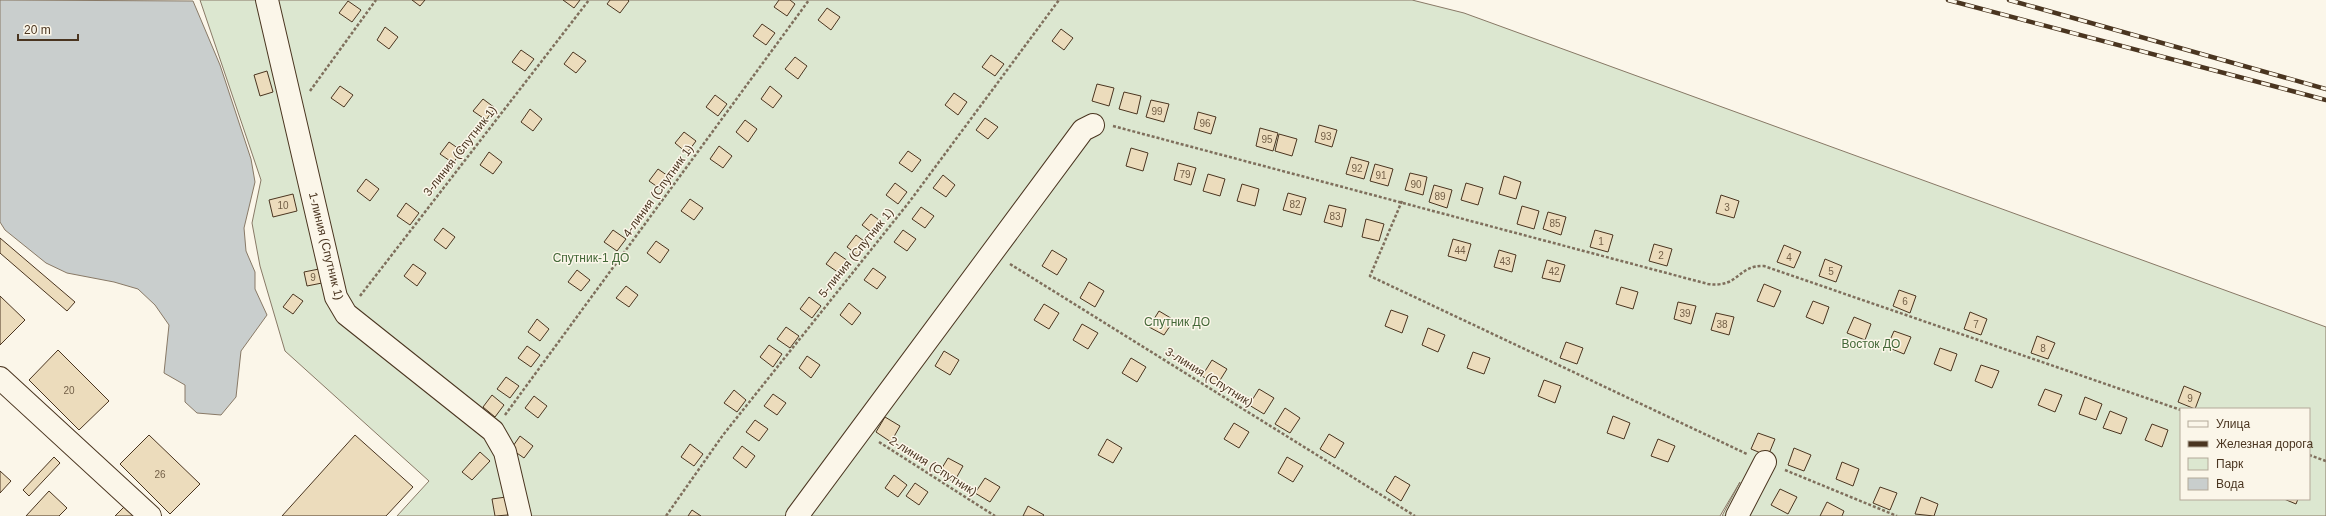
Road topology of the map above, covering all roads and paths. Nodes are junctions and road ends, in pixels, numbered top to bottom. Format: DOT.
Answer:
graph roads {
  1 [pos="268,0"];
  2 [pos="376,0"];
  3 [pos="589,0"];
  4 [pos="809,0"];
  5 [pos="1059,0"];
  6 [pos="293,114"];
  7 [pos="1093,125"];
  8 [pos="1402,201"];
  9 [pos="992,253"];
  10 [pos="346,314"];
  11 [pos="0,378"];
  12 [pos="2180,410"];
  13 [pos="493,431"];
  14 [pos="861,431"];
  15 [pos="2310,455"];
  16 [pos="2326,461"];
  17 [pos="1765,462"];
  18 [pos="150,516"];
  19 [pos="520,516"];
  20 [pos="666,516"];
  21 [pos="796,516"];
  22 [pos="995,516"];
  23 [pos="1416,516"];
  24 [pos="1737,516"];
  25 [pos="1897,516"];
  1 -- 6 [label="lane, 1-линия (Спутник 1)"];
  2 -- 6 [label="path"];
  3 -- 10 [label="path, 3-линия (Спутник 1)"];
  4 -- 13 [label="path, 4-линия (Спутник 1)"];
  5 -- 20 [label="path, 5-линия (Спутник 1)"];
  6 -- 10 [label="lane, 1-линия (Спутник 1)"];
  7 -- 8 [label="path"];
  7 -- 9 [label="lane"];
  8 -- 12 [label="path"];
  8 -- 17 [label="path"];
  9 -- 14 [label="lane"];
  9 -- 23 [label="path, 3-линия (Спутник)"];
  10 -- 13 [label="lane, 1-линия (Спутник 1)"];
  11 -- 18 [label="lane"];
  13 -- 19 [label="lane, 1-линия (Спутник 1)"];
  14 -- 21 [label="lane"];
  14 -- 22 [label="path, 2-линия (Спутник)"];
  15 -- 16 [label="path"];
  17 -- 24 [label="lane"];
  17 -- 25 [label="path"];
}
